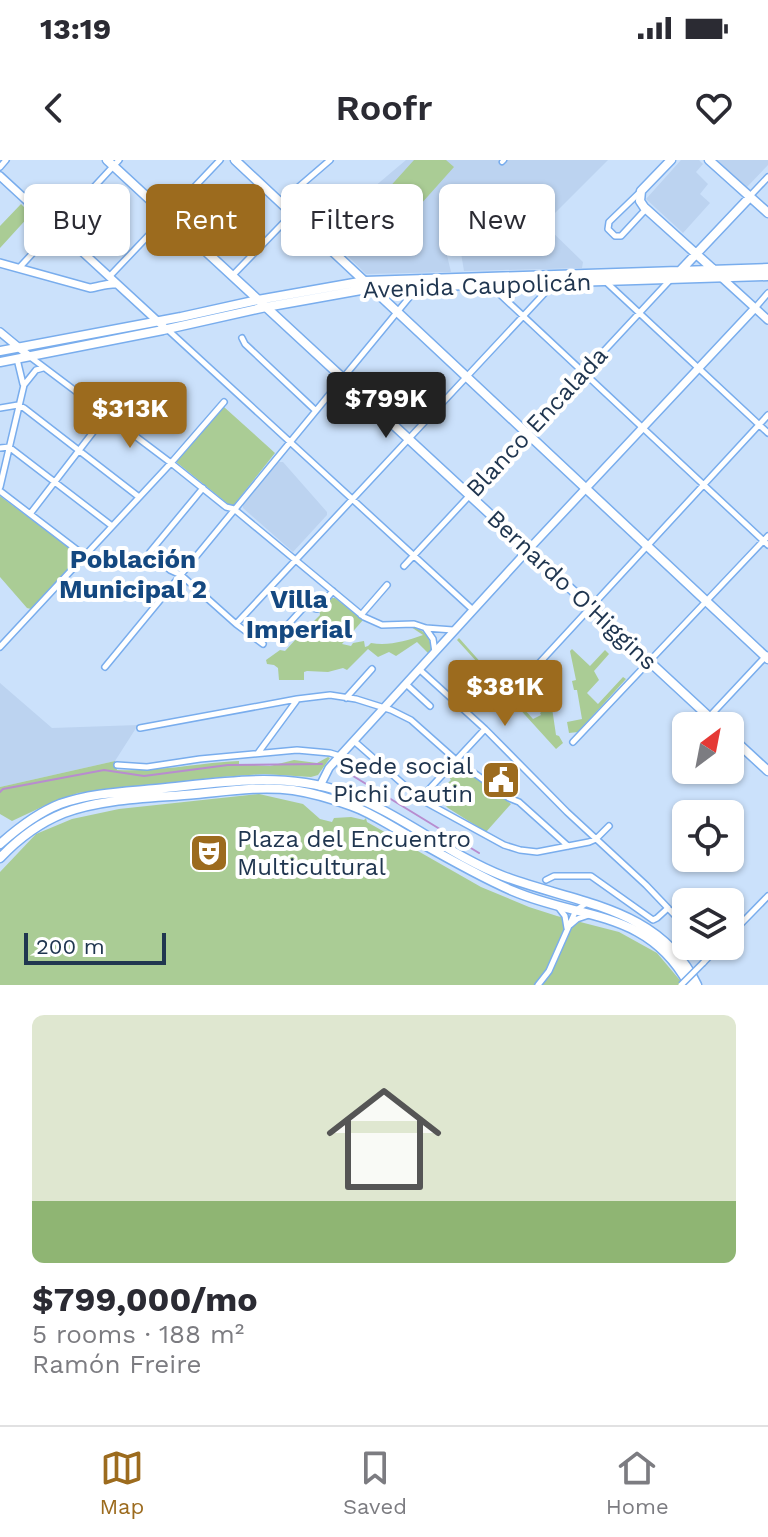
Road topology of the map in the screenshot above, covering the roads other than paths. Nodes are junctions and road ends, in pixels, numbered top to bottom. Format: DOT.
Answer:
graph roads {
  1 [pos="6,160"];
  2 [pos="220,160"];
  3 [pos="235,160"];
  4 [pos="330,160"];
  5 [pos="671,160"];
  6 [pos="709,160"];
  7 [pos="113,162"];
  8 [pos="0,167"];
  9 [pos="0,176"];
  10 [pos="768,177"];
  11 [pos="94,184"];
  12 [pos="197,184"];
  13 [pos="641,191"];
  14 [pos="146,195"];
  15 [pos="750,197"];
  16 [pos="24,198"];
  17 [pos="280,203"];
  18 [pos="646,209"];
  19 [pos="768,213"];
  20 [pos="281,225"];
  21 [pos="146,238"];
  22 [pos="696,254"];
  23 [pos="30,256"];
  24 [pos="86,256"];
  25 [pos="210,256"];
  26 [pos="338,256"];
  27 [pos="0,263"];
  28 [pos="768,268"];
  29 [pos="18,269"];
  30 [pos="712,269"];
  31 [pos="682,271"];
  32 [pos="565,275"];
  33 [pos="232,276"];
  34 [pos="768,276"];
  35 [pos="109,277"];
  36 [pos="721,277"];
  37 [pos="666,279"];
  38 [pos="604,281"];
  39 [pos="554,283"];
  40 [pos="118,284"];
  41 [pos="368,284"];
  42 [pos="489,285"];
  43 [pos="418,287"];
  44 [pos="768,293"];
  45 [pos="262,303"];
  46 [pos="755,308"];
  47 [pos="397,312"];
  48 [pos="639,313"];
  49 [pos="523,316"];
  50 [pos="768,320"];
  51 [pos="158,321"];
  52 [pos="179,326"];
  53 [pos="166,329"];
  54 [pos="3,336"];
  55 [pos="242,338"];
  56 [pos="178,339"];
  57 [pos="17,348"];
  58 [pos="2,351"];
  59 [pos="29,356"];
  60 [pos="17,358"];
  61 [pos="0,362"];
  62 [pos="45,368"];
  63 [pos="698,369"];
  64 [pos="583,372"];
  65 [pos="467,377"];
  66 [pos="343,378"];
  67 [pos="24,385"];
  68 [pos="224,402"];
  69 [pos="18,405"];
  70 [pos="0,408"];
  71 [pos="315,410"];
  72 [pos="107,414"];
  73 [pos="768,415"];
  74 [pos="759,425"];
  75 [pos="643,428"];
  76 [pos="527,433"];
  77 [pos="768,433"];
  78 [pos="409,439"];
  79 [pos="289,442"];
  80 [pos="9,447"];
  81 [pos="0,448"];
  82 [pos="79,450"];
  83 [pos="171,463"];
  84 [pos="55,481"];
  85 [pos="703,484"];
  86 [pos="203,488"];
  87 [pos="586,488"];
  88 [pos="0,489"];
  89 [pos="469,495"];
  90 [pos="139,497"];
  91 [pos="352,499"];
  92 [pos="234,509"];
  93 [pos="30,514"];
  94 [pos="112,526"];
  95 [pos="767,540"];
  96 [pos="647,546"];
  97 [pos="528,550"];
  98 [pos="414,555"];
  99 [pos="85,556"];
  100 [pos="295,560"];
  101 [pos="404,566"];
  102 [pos="181,575"];
  103 [pos="387,585"];
  104 [pos="333,591"];
  105 [pos="706,602"];
  106 [pos="590,607"];
  107 [pos="473,610"];
  108 [pos="361,615"];
  109 [pos="236,624"];
  110 [pos="426,628"];
  111 [pos="284,629"];
  112 [pos="454,630"];
  113 [pos="1,644"];
  114 [pos="263,644"];
  115 [pos="435,652"];
  116 [pos="767,656"];
  117 [pos="650,662"];
  118 [pos="105,667"];
  119 [pos="372,669"];
  120 [pos="419,669"];
  121 [pos="531,672"];
  122 [pos="406,684"];
  123 [pos="346,698"];
  124 [pos="297,699"];
  125 [pos="430,706"];
  126 [pos="384,708"];
  127 [pos="704,712"];
  128 [pos="714,712"];
  129 [pos="140,728"];
  130 [pos="485,729"];
  131 [pos="354,741"];
  132 [pos="573,742"];
  133 [pos="744,749"];
  134 [pos="258,754"];
  135 [pos="340,756"];
  136 [pos="456,760"];
  137 [pos="117,765"];
  138 [pos="768,771"];
  139 [pos="320,786"];
  140 [pos="296,790"];
  141 [pos="420,799"];
  142 [pos="609,826"];
  143 [pos="596,839"];
  144 [pos="0,844"];
  145 [pos="568,846"];
  146 [pos="0,858"];
  147 [pos="546,880"];
  148 [pos="768,896"];
  149 [pos="592,903"];
  150 [pos="552,904"];
  151 [pos="668,908"];
  152 [pos="576,910"];
  153 [pos="672,912"];
  154 [pos="593,914"];
  155 [pos="744,921"];
  156 [pos="567,929"];
  157 [pos="706,960"];
  158 [pos="538,985"];
  159 [pos="681,985"];
  160 [pos="689,985"];
  161 [pos="697,985"];
  1 -- 8 [label="street"];
  2 -- 12 [label="street"];
  3 -- 17 [label="main road"];
  4 -- 17 [label="street"];
  5 -- 13 [label="main road"];
  6 -- 15 [label="main road"];
  7 -- 11 [label="street"];
  7 -- 14 [label="main road, Bernardo O'Higgins"];
  9 -- 16 [label="street"];
  10 -- 15 [label="street"];
  13 -- 18 [label="main road"];
  13 -- 18 [label="street"];
  15 -- 19 [label="main road"];
  15 -- 22 [label="main road"];
  18 -- 22 [label="main road"];
  20 -- 33 [label="street"];
  21 -- 35 [label="street"];
  22 -- 30 [label="main road"];
  22 -- 31 [label="main road"];
  23 -- 29 [label="street"];
  24 -- 35 [label="street"];
  25 -- 33 [label="main road, Bernardo O'Higgins"];
  26 -- 41 [label="main road"];
  27 -- 29 [label="street"];
  28 -- 30 [label="main road, Avenida Caupolicán"];
  29 -- 40 [label="street"];
  30 -- 31 [label="main road, Avenida Caupolicán"];
  30 -- 36 [label="main road"];
  31 -- 32 [label="main road, Avenida Caupolicán"];
  31 -- 37 [label="main road"];
  32 -- 39 [label="street"];
  32 -- 41 [label="main road, Avenida Caupolicán"];
  33 -- 45 [label="main road, Bernardo O'Higgins"];
  34 -- 36 [label="main road, Avenida Caupolicán"];
  35 -- 40 [label="street"];
  36 -- 37 [label="main road, Avenida Caupolicán"];
  36 -- 46 [label="street"];
  37 -- 38 [label="main road, Avenida Caupolicán"];
  37 -- 48 [label="street, Blanco Encalada"];
  38 -- 39 [label="main road, Avenida Caupolicán"];
  38 -- 48 [label="street"];
  39 -- 42 [label="main road, Avenida Caupolicán"];
  39 -- 49 [label="street"];
  40 -- 51 [label="street"];
  41 -- 43 [label="main road, Avenida Caupolicán"];
  41 -- 45 [label="main road, Avenida Caupolicán"];
  41 -- 47 [label="main road"];
  42 -- 43 [label="main road, Avenida Caupolicán"];
  42 -- 49 [label="street"];
  43 -- 47 [label="street"];
  44 -- 46 [label="street"];
  45 -- 51 [label="main road, Avenida Caupolicán"];
  45 -- 52 [label="main road, Avenida Caupolicán"];
  45 -- 66 [label="main road, Bernardo O'Higgins"];
  46 -- 50 [label="street"];
  46 -- 63 [label="street"];
  47 -- 65 [label="main road"];
  47 -- 66 [label="street"];
  48 -- 63 [label="street"];
  48 -- 64 [label="street, Blanco Encalada"];
  49 -- 64 [label="street"];
  49 -- 65 [label="street"];
  51 -- 53 [label="street"];
  51 -- 57 [label="main road, Avenida Caupolicán"];
  52 -- 53 [label="main road, Avenida Caupolicán"];
  52 -- 56 [label="main road"];
  53 -- 56 [label="street"];
  53 -- 59 [label="main road, Avenida Caupolicán"];
  54 -- 57 [label="street"];
  54 -- 58 [label="street"];
  55 -- 71 [label="street"];
  56 -- 79 [label="street"];
  57 -- 58 [label="main road, Avenida Caupolicán"];
  57 -- 59 [label="street"];
  59 -- 60 [label="main road, Avenida Caupolicán"];
  59 -- 62 [label="street"];
  60 -- 61 [label="main road, Avenida Caupolicán"];
  60 -- 67 [label="street"];
  62 -- 67 [label="street"];
  62 -- 72 [label="street"];
  63 -- 74 [label="street"];
  63 -- 75 [label="street"];
  64 -- 75 [label="street"];
  64 -- 76 [label="street, Blanco Encalada"];
  65 -- 76 [label="main road"];
  65 -- 78 [label="street"];
  66 -- 71 [label="street"];
  66 -- 78 [label="main road, Bernardo O'Higgins"];
  67 -- 69 [label="street"];
  68 -- 83 [label="street"];
  69 -- 70 [label="street"];
  69 -- 80 [label="street"];
  69 -- 82 [label="street"];
  71 -- 79 [label="street"];
  72 -- 82 [label="street"];
  72 -- 83 [label="street"];
  73 -- 74 [label="street"];
  74 -- 77 [label="street"];
  74 -- 85 [label="street"];
  75 -- 85 [label="street"];
  75 -- 87 [label="street"];
  76 -- 87 [label="main road"];
  76 -- 89 [label="street, Blanco Encalada"];
  78 -- 89 [label="main road, Bernardo O'Higgins"];
  78 -- 91 [label="street"];
  79 -- 91 [label="street"];
  79 -- 92 [label="street"];
  80 -- 81 [label="street"];
  80 -- 84 [label="street"];
  80 -- 88 [label="street"];
  82 -- 84 [label="street"];
  82 -- 90 [label="street"];
  83 -- 86 [label="street"];
  83 -- 90 [label="street"];
  84 -- 93 [label="street"];
  84 -- 94 [label="street"];
  85 -- 95 [label="street"];
  85 -- 96 [label="street"];
  86 -- 92 [label="street"];
  86 -- 102 [label="street"];
  87 -- 96 [label="main road"];
  87 -- 97 [label="street"];
  88 -- 93 [label="street"];
  89 -- 97 [label="main road, Bernardo O'Higgins"];
  89 -- 98 [label="street, Blanco Encalada"];
  90 -- 94 [label="street"];
  91 -- 98 [label="street"];
  91 -- 100 [label="street"];
  92 -- 100 [label="street"];
  92 -- 102 [label="street"];
  93 -- 99 [label="street"];
  94 -- 99 [label="street"];
  95 -- 105 [label="street"];
  96 -- 105 [label="main road"];
  96 -- 106 [label="street"];
  97 -- 106 [label="main road, Bernardo O'Higgins"];
  97 -- 107 [label="street"];
  98 -- 101 [label="street, Blanco Encalada"];
  98 -- 107 [label="street"];
  99 -- 113 [label="street"];
  100 -- 104 [label="street"];
  100 -- 109 [label="street"];
  102 -- 109 [label="street"];
  102 -- 118 [label="street"];
  103 -- 108 [label="street"];
  104 -- 108 [label="street"];
  104 -- 111 [label="street"];
  105 -- 116 [label="main road"];
  105 -- 117 [label="street"];
  106 -- 117 [label="main road, Bernardo O'Higgins"];
  106 -- 121 [label="street"];
  107 -- 112 [label="street"];
  108 -- 110 [label="street"];
  109 -- 114 [label="street"];
  110 -- 112 [label="street"];
  110 -- 115 [label="street"];
  112 -- 115 [label="street"];
  115 -- 120 [label="street"];
  116 -- 128 [label="street"];
  117 -- 127 [label="main road, Bernardo O'Higgins"];
  117 -- 132 [label="street"];
  119 -- 123 [label="street"];
  120 -- 122 [label="street"];
  120 -- 130 [label="street"];
  122 -- 125 [label="street"];
  122 -- 126 [label="street"];
  123 -- 124 [label="street"];
  123 -- 126 [label="street"];
  124 -- 129 [label="street"];
  124 -- 134 [label="street"];
  126 -- 131 [label="street"];
  126 -- 136 [label="street"];
  130 -- 136 [label="street"];
  130 -- 143 [label="street"];
  131 -- 135 [label="street"];
  131 -- 141 [label="street"];
  133 -- 138 [label="main road"];
  134 -- 135 [label="street"];
  134 -- 137 [label="street"];
  135 -- 139 [label="street"];
  136 -- 141 [label="street"];
  136 -- 145 [label="street"];
  139 -- 140 [label="main road"];
  139 -- 144 [label="main road"];
  139 -- 149 [label="main road"];
  140 -- 146 [label="main road"];
  140 -- 150 [label="main road"];
  141 -- 145 [label="street"];
  142 -- 143 [label="street"];
  143 -- 145 [label="street"];
  143 -- 151 [label="street"];
  147 -- 151 [label="street"];
  148 -- 155 [label="street"];
  149 -- 152 [label="street"];
  149 -- 161 [label="main road"];
  150 -- 152 [label="main road"];
  150 -- 156 [label="street"];
  151 -- 153 [label="street"];
  152 -- 154 [label="main road"];
  152 -- 156 [label="street"];
  154 -- 156 [label="street"];
  154 -- 160 [label="main road"];
  156 -- 158 [label="street"];
  157 -- 159 [label="street, bridge"];
}
